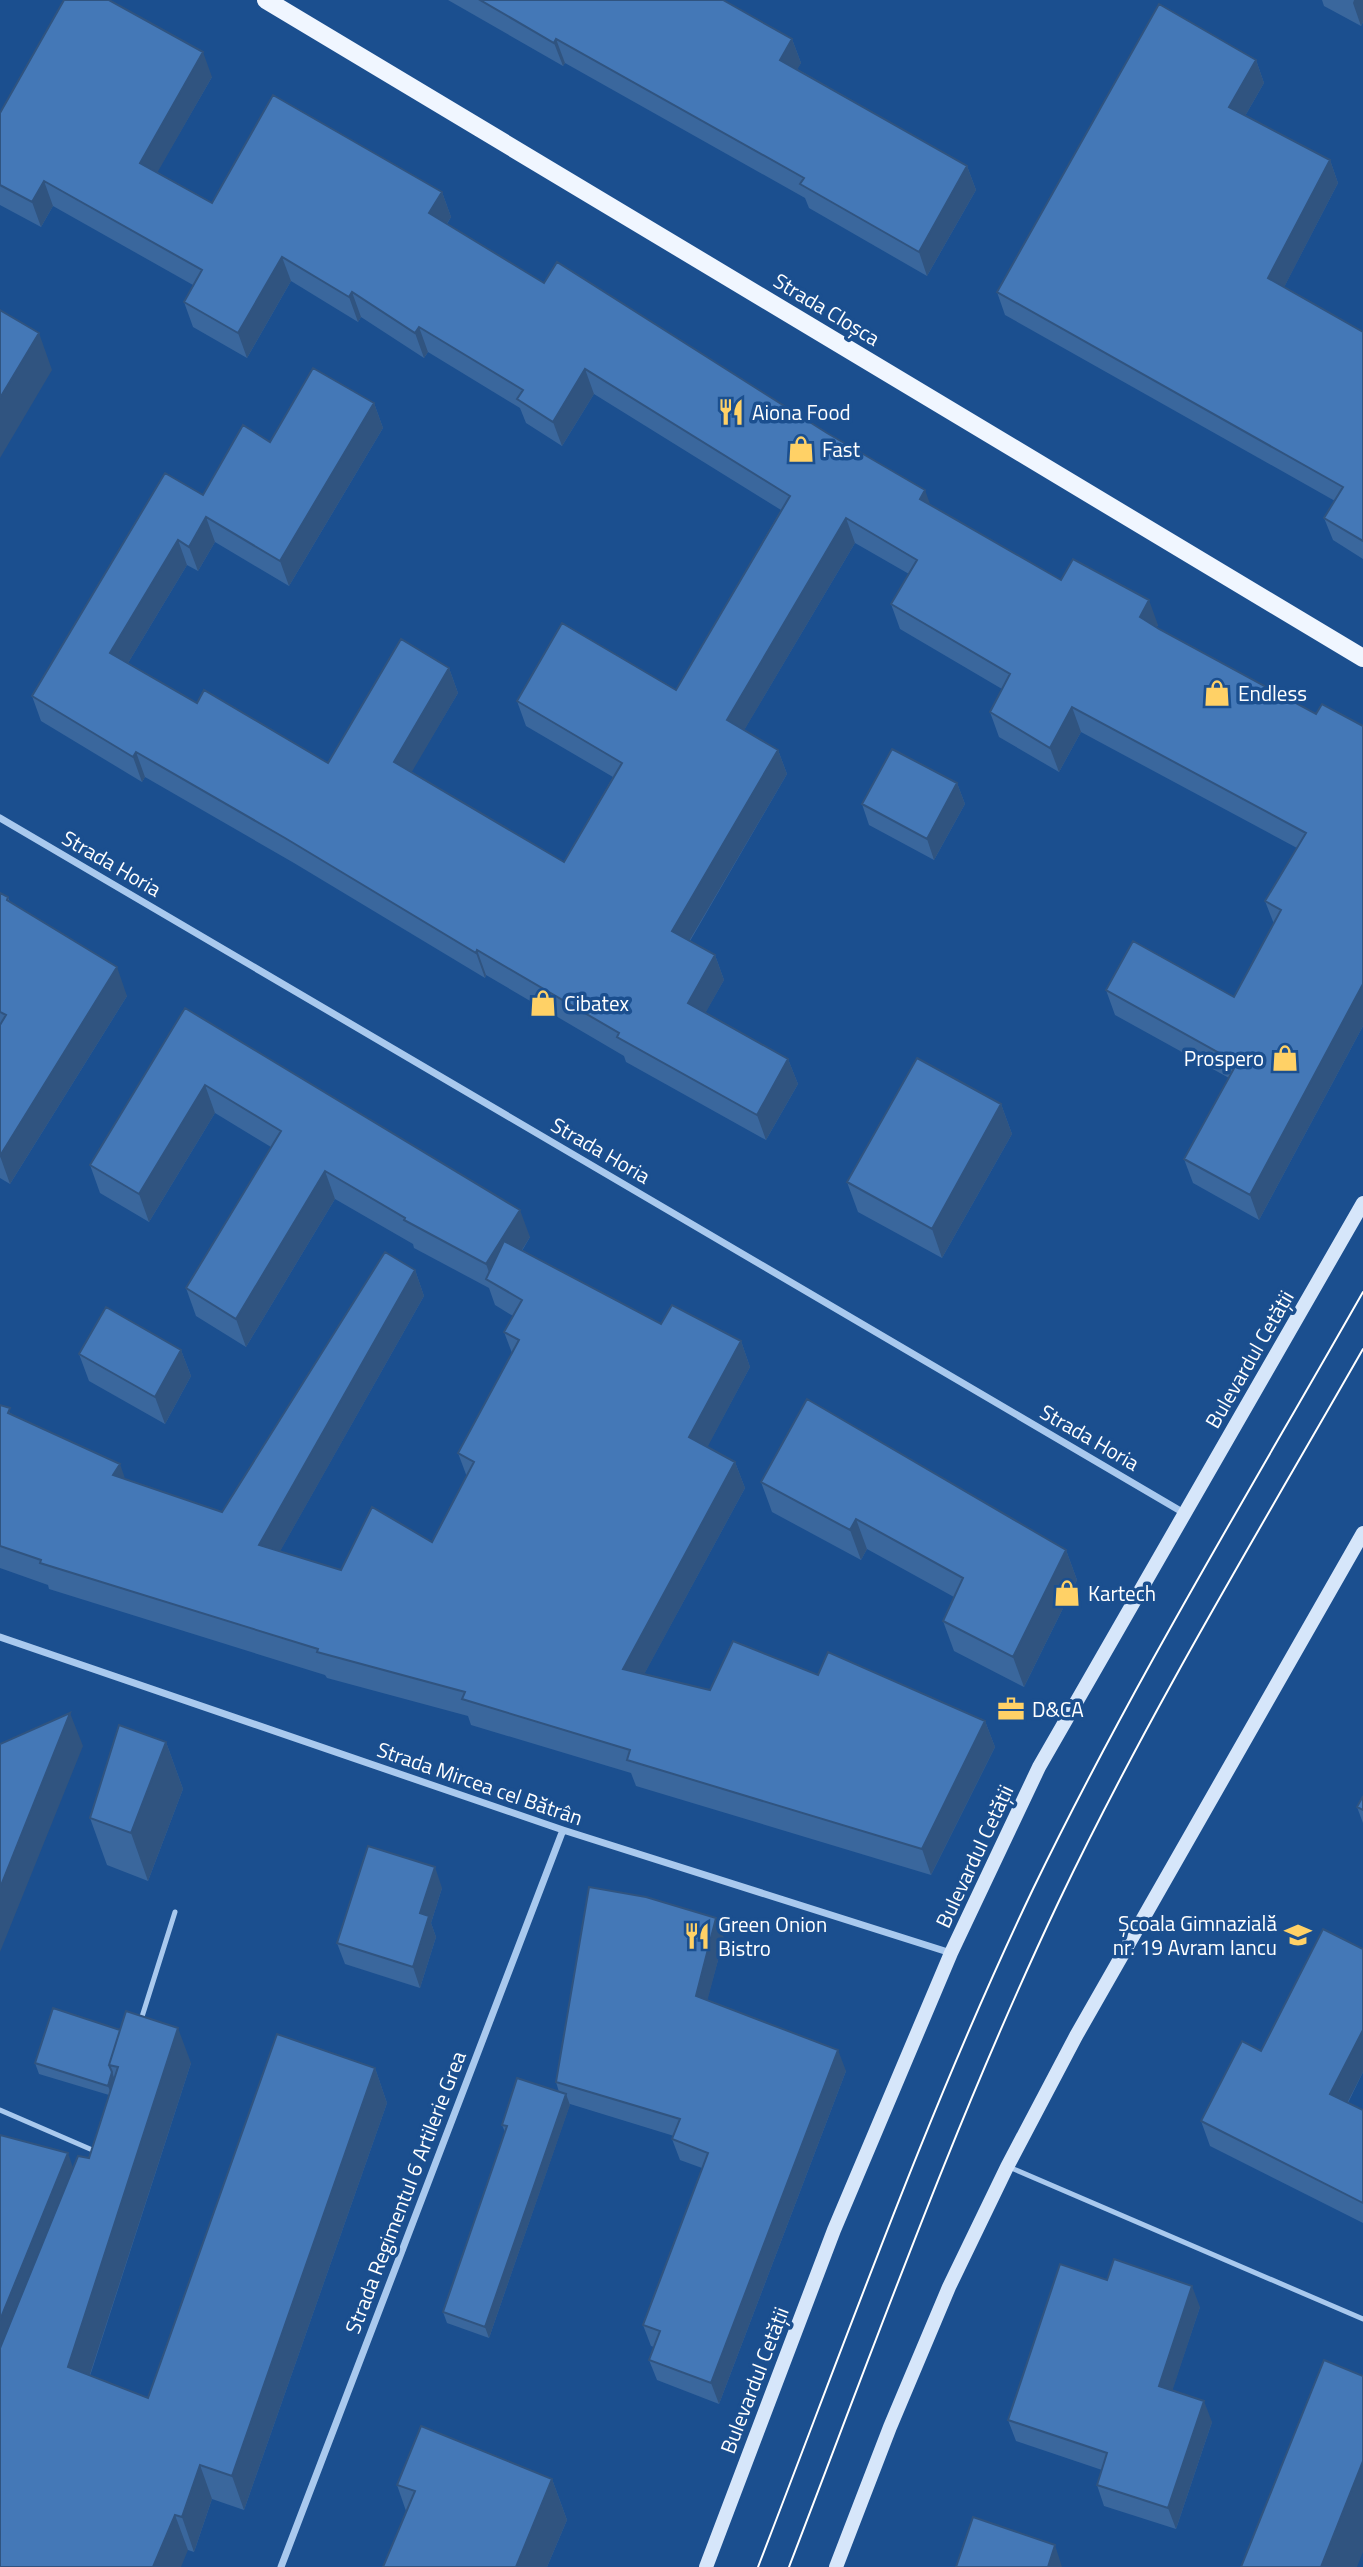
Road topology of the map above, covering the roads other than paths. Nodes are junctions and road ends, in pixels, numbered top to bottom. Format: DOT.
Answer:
graph roads {
  1 [pos="267,0"];
  2 [pos="1363,658"];
  3 [pos="0,818"];
  4 [pos="1363,1203"];
  5 [pos="1184,1513"];
  6 [pos="1363,1532"];
  7 [pos="0,1637"];
  8 [pos="563,1830"];
  9 [pos="175,1912"];
  10 [pos="951,1953"];
  11 [pos="137,2033"];
  12 [pos="0,2110"];
  13 [pos="104,2140"];
  14 [pos="100,2153"];
  15 [pos="94,2166"];
  16 [pos="1007,2166"];
  17 [pos="1363,2319"];
  18 [pos="281,2567"];
  19 [pos="706,2567"];
  20 [pos="836,2567"];
  1 -- 2 [label="main road, Strada Cloșca"];
  3 -- 5 [label="street, Strada Horia"];
  4 -- 5 [label="main road, Bulevardul Cetății"];
  5 -- 10 [label="main road, Bulevardul Cetății"];
  6 -- 16 [label="main road"];
  7 -- 8 [label="street, Strada Mircea cel Bătrân"];
  8 -- 10 [label="street, Strada Mircea cel Bătrân"];
  8 -- 18 [label="street, Strada Regimentul 6 Artilerie Grea"];
  9 -- 11 [label="lane"];
  10 -- 19 [label="main road, Bulevardul Cetății"];
  12 -- 14 [label="lane"];
  13 -- 14 [label="lane"];
  14 -- 15 [label="lane"];
  16 -- 17 [label="lane"];
  16 -- 20 [label="main road"];
}
